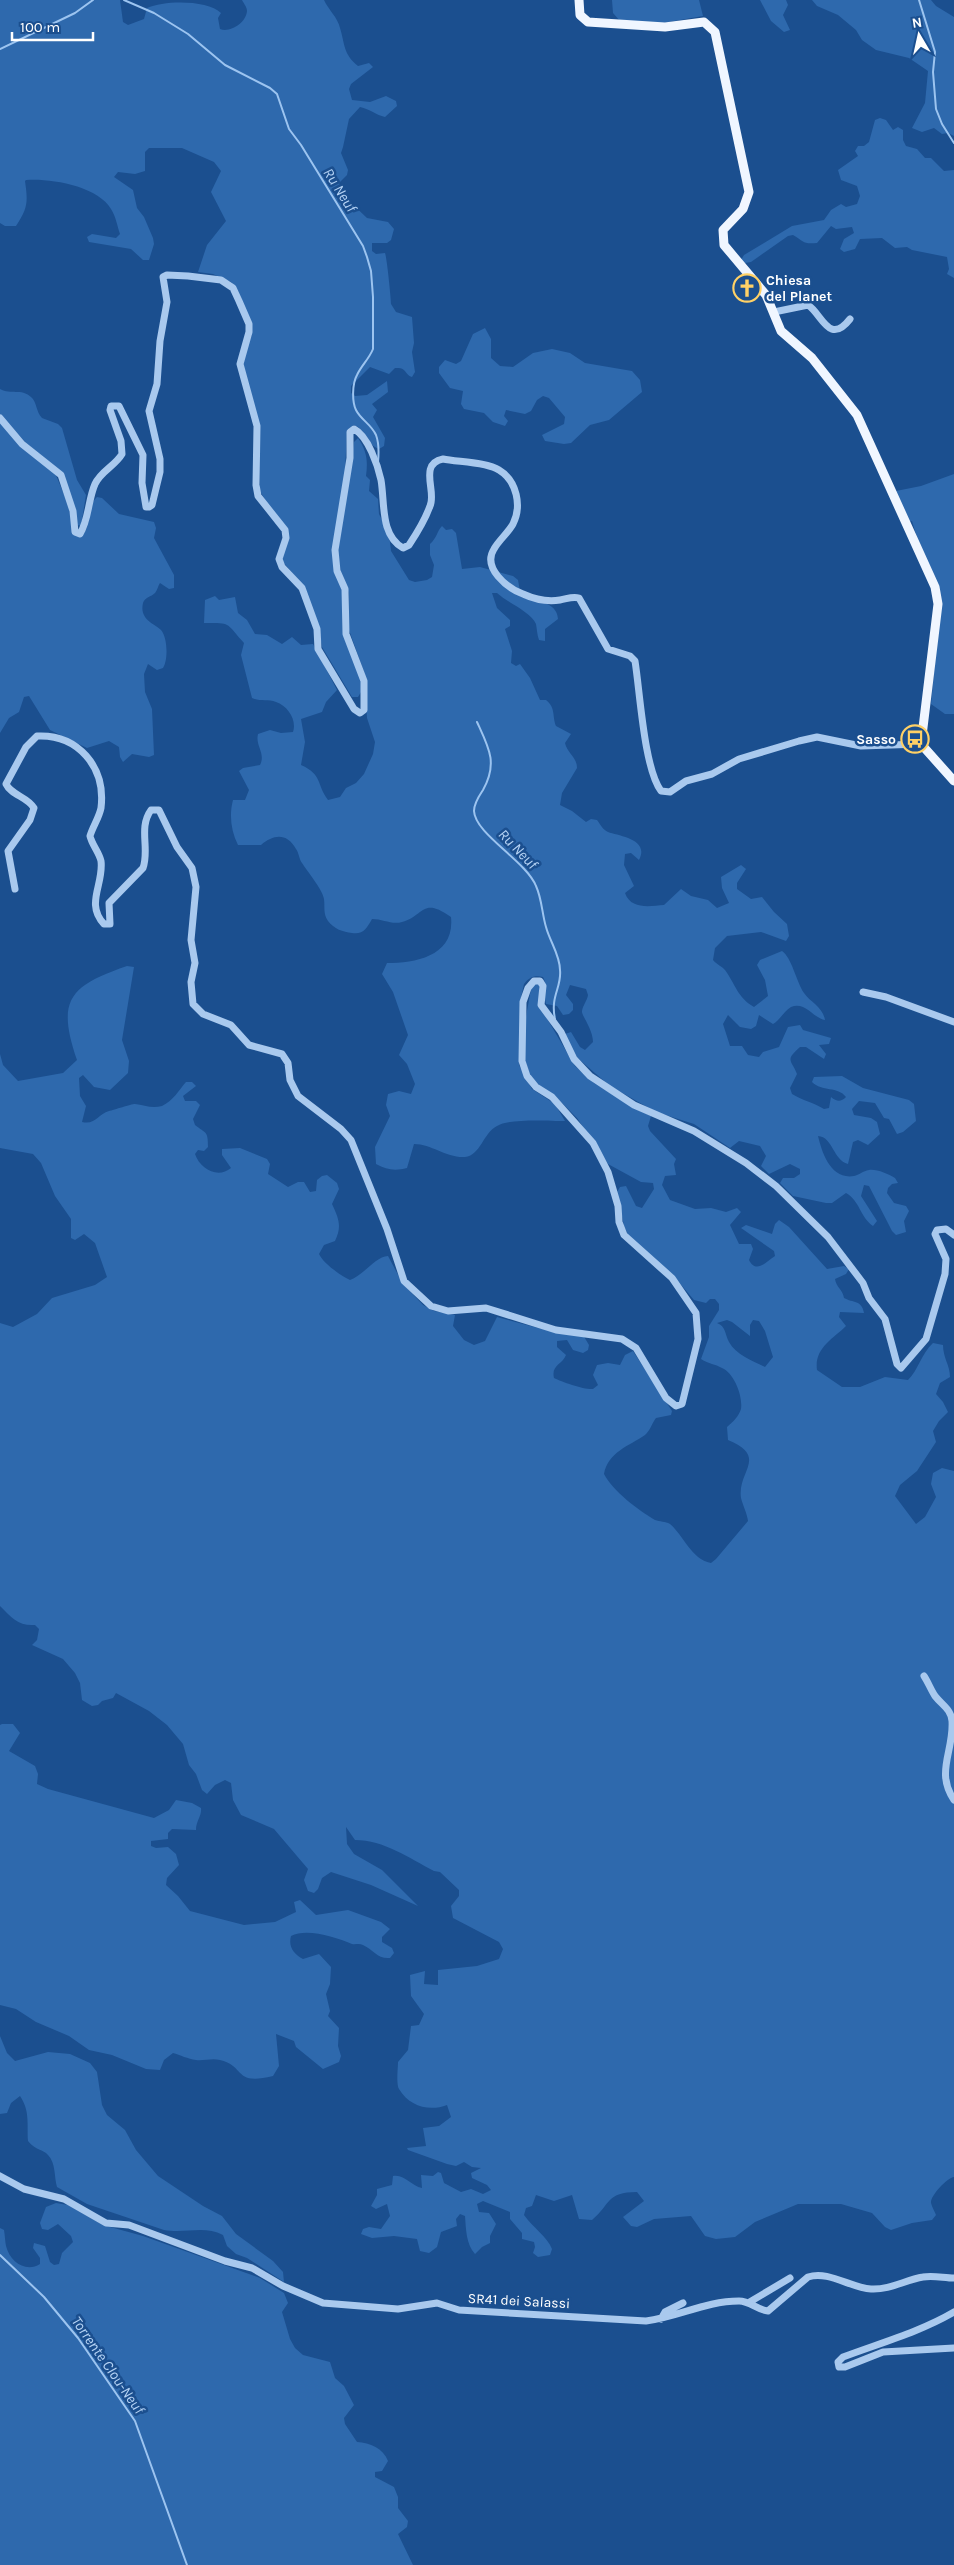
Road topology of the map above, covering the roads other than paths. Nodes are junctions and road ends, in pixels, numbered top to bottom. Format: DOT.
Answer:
graph roads {
  1 [pos="579,0"];
  2 [pos="774,312"];
  3 [pos="850,319"];
  4 [pos="0,418"];
  5 [pos="920,744"];
  6 [pos="954,781"];
  7 [pos="15,889"];
  8 [pos="863,992"];
  9 [pos="954,1022"];
  10 [pos="954,1235"];
  11 [pos="924,1676"];
  12 [pos="954,1800"];
  13 [pos="0,2176"];
  14 [pos="790,2278"];
  15 [pos="954,2278"];
  16 [pos="748,2302"];
  17 [pos="682,2304"];
  18 [pos="954,2312"];
  19 [pos="661,2319"];
  20 [pos="954,2348"];
  1 -- 2 [label="main road"];
  2 -- 3 [label="street"];
  2 -- 5 [label="main road"];
  4 -- 5 [label="street"];
  5 -- 6 [label="main road"];
  7 -- 10 [label="street"];
  8 -- 9 [label="street"];
  11 -- 12 [label="street"];
  13 -- 19 [label="street, SR41 dei Salassi"];
  14 -- 16 [label="street"];
  15 -- 16 [label="street, SR41 dei Salassi"];
  16 -- 19 [label="street, SR41 dei Salassi"];
  17 -- 19 [label="street"];
  18 -- 20 [label="street"];
}
